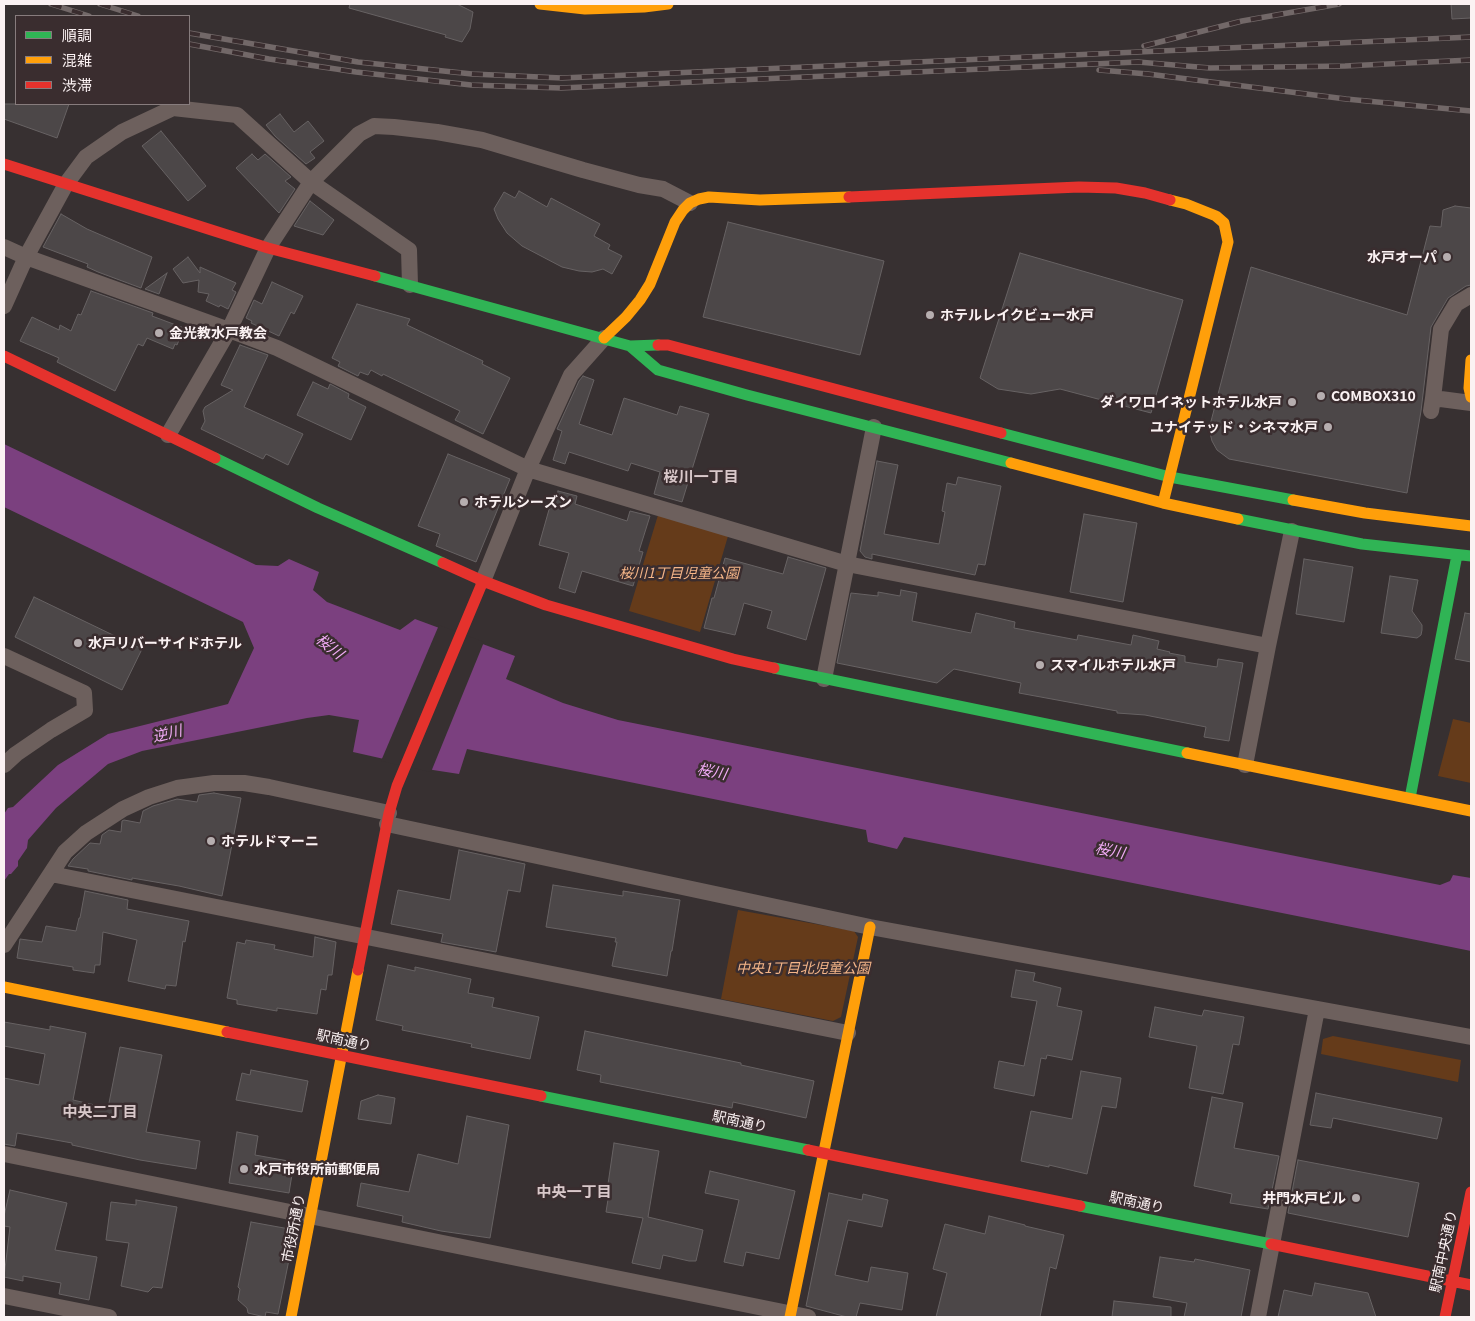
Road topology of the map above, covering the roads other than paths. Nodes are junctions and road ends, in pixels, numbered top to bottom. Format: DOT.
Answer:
graph roads {
  1 [pos="540,4"];
  2 [pos="668,4"];
  3 [pos="4,164"];
  4 [pos="311,182"];
  5 [pos="66,184"];
  6 [pos="690,203"];
  7 [pos="4,247"];
  8 [pos="268,248"];
  9 [pos="26,257"];
  10 [pos="410,285"];
  11 [pos="1471,295"];
  12 [pos="4,306"];
  13 [pos="230,330"];
  14 [pos="604,338"];
  15 [pos="630,346"];
  16 [pos="4,356"];
  17 [pos="1471,360"];
  18 [pos="1471,397"];
  19 [pos="1471,403"];
  20 [pos="874,427"];
  21 [pos="168,436"];
  22 [pos="528,469"];
  23 [pos="1170,477"];
  24 [pos="1163,503"];
  25 [pos="1471,526"];
  26 [pos="1292,531"];
  27 [pos="1457,555"];
  28 [pos="1471,556"];
  29 [pos="847,564"];
  30 [pos="483,581"];
  31 [pos="1268,646"];
  32 [pos="4,656"];
  33 [pos="824,679"];
  34 [pos="4,765"];
  35 [pos="1245,765"];
  36 [pos="1410,798"];
  37 [pos="1471,811"];
  38 [pos="388,819"];
  39 [pos="50,874"];
  40 [pos="870,926"];
  41 [pos="365,936"];
  42 [pos="4,945"];
  43 [pos="4,986"];
  44 [pos="1317,1009"];
  45 [pos="848,1033"];
  46 [pos="1471,1037"];
  47 [pos="342,1055"];
  48 [pos="4,1154"];
  49 [pos="824,1154"];
  50 [pos="1471,1192"];
  51 [pos="311,1216"];
  52 [pos="1272,1245"];
  53 [pos="1452,1282"];
  54 [pos="1471,1286"];
  55 [pos="4,1296"];
  56 [pos="791,1316"];
  57 [pos="108,1317"];
  58 [pos="291,1317"];
  59 [pos="808,1317"];
  60 [pos="1258,1317"];
  61 [pos="1445,1317"];
  1 -- 2 [label="street"];
  3 -- 5 [label="street"];
  4 -- 5 [label="street"];
  4 -- 6 [label="street"];
  4 -- 8 [label="street"];
  4 -- 10 [label="street"];
  5 -- 8 [label="street"];
  5 -- 9 [label="street"];
  6 -- 14 [label="street"];
  6 -- 23 [label="street"];
  7 -- 9 [label="street"];
  8 -- 10 [label="street"];
  8 -- 13 [label="street"];
  9 -- 12 [label="street"];
  9 -- 13 [label="street"];
  10 -- 14 [label="street"];
  11 -- 19 [label="street"];
  13 -- 21 [label="street"];
  13 -- 22 [label="street"];
  14 -- 15 [label="street"];
  14 -- 22 [label="street"];
  15 -- 20 [label="street"];
  15 -- 23 [label="street"];
  16 -- 21 [label="street"];
  17 -- 18 [label="street"];
  20 -- 24 [label="street"];
  20 -- 29 [label="street"];
  21 -- 30 [label="street"];
  22 -- 29 [label="street"];
  22 -- 30 [label="street"];
  23 -- 24 [label="street"];
  23 -- 25 [label="street"];
  24 -- 26 [label="street"];
  26 -- 27 [label="street"];
  26 -- 31 [label="street"];
  27 -- 28 [label="street"];
  27 -- 36 [label="street"];
  29 -- 31 [label="street"];
  29 -- 33 [label="street"];
  30 -- 33 [label="street"];
  30 -- 38 [label="street, 市役所通り"];
  31 -- 35 [label="street"];
  32 -- 34 [label="street"];
  33 -- 35 [label="street"];
  35 -- 36 [label="street"];
  36 -- 37 [label="street"];
  38 -- 39 [label="street"];
  38 -- 40 [label="street"];
  38 -- 41 [label="street, 市役所通り"];
  39 -- 41 [label="street"];
  39 -- 42 [label="street"];
  40 -- 44 [label="street"];
  40 -- 45 [label="street"];
  41 -- 45 [label="street"];
  41 -- 47 [label="street, 市役所通り"];
  43 -- 47 [label="street, 駅南通り"];
  44 -- 46 [label="street"];
  44 -- 52 [label="street"];
  45 -- 49 [label="street"];
  47 -- 49 [label="street, 駅南通り"];
  47 -- 51 [label="street, 市役所通り"];
  48 -- 51 [label="street"];
  49 -- 52 [label="street, 駅南通り"];
  49 -- 56 [label="street"];
  50 -- 53 [label="street, 駅南中央通り"];
  51 -- 56 [label="street"];
  51 -- 58 [label="street, 市役所通り"];
  52 -- 53 [label="street, 駅南通り"];
  52 -- 60 [label="street"];
  53 -- 54 [label="street, 駅南通り"];
  53 -- 61 [label="street, 駅南中央通り"];
  55 -- 57 [label="street"];
  56 -- 59 [label="street"];
}
